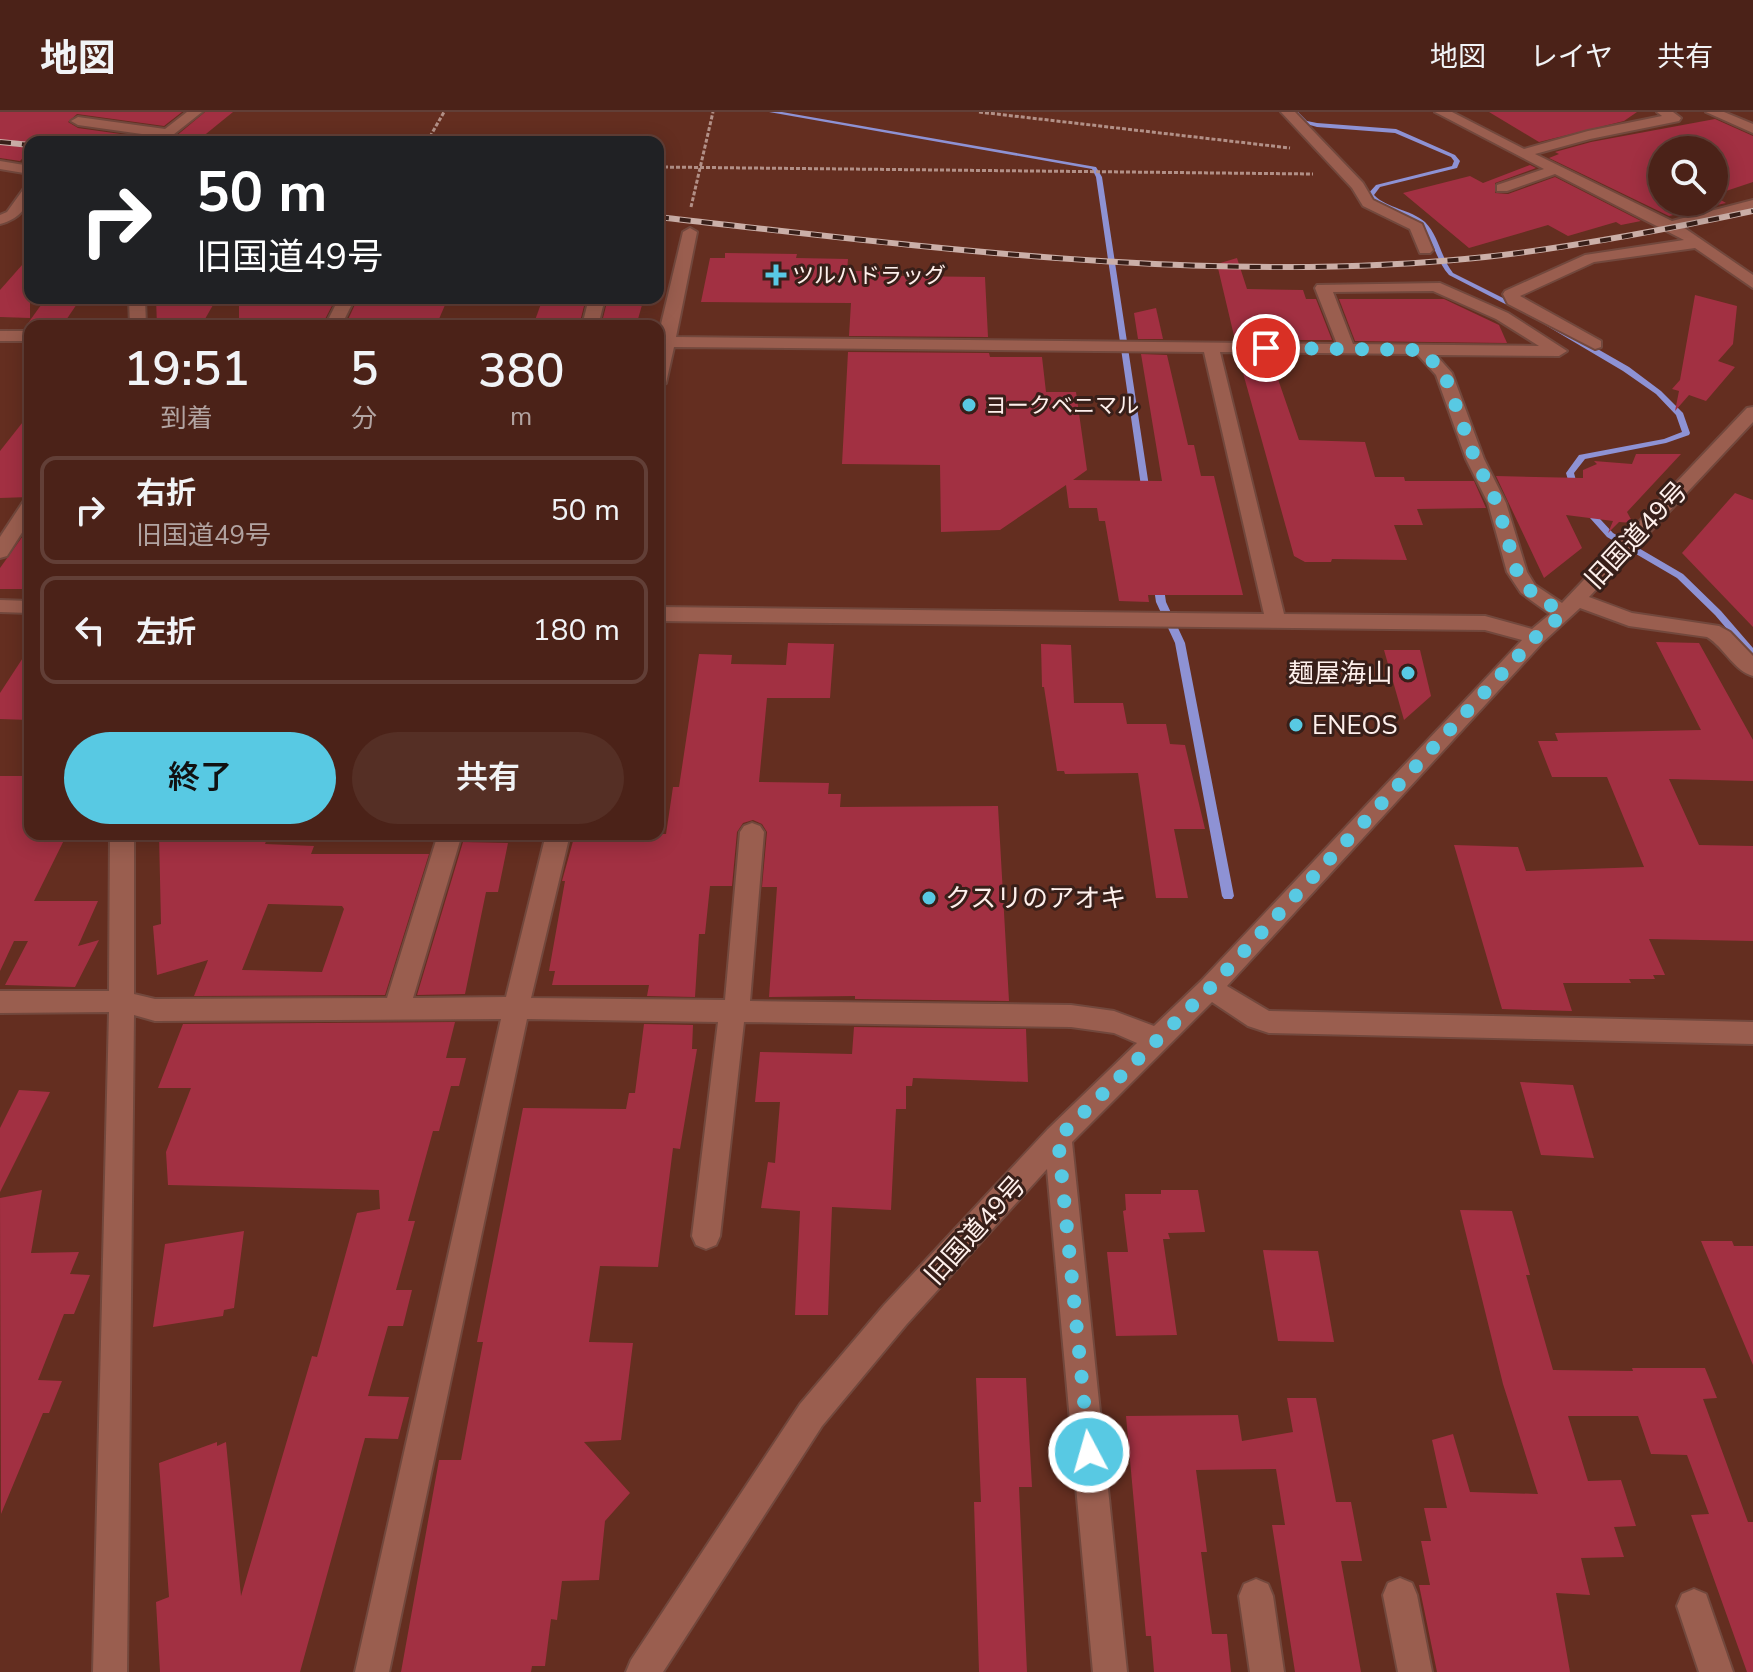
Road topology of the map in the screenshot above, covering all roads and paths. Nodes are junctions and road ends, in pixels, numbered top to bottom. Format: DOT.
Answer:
graph roads {
  1 [pos="195,112"];
  2 [pos="444,112"];
  3 [pos="713,112"];
  4 [pos="979,112"];
  5 [pos="1288,112"];
  6 [pos="1442,112"];
  7 [pos="1664,112"];
  8 [pos="1713,112"];
  9 [pos="78,121"];
  10 [pos="1753,129"];
  11 [pos="152,136"];
  12 [pos="165,136"];
  13 [pos="430,136"];
  14 [pos="1327,152"];
  15 [pos="1523,153"];
  16 [pos="0,165"];
  17 [pos="664,167"];
  18 [pos="702,167"];
  19 [pos="24,169"];
  20 [pos="1557,169"];
  21 [pos="1346,174"];
  22 [pos="1502,188"];
  23 [pos="24,198"];
  24 [pos="1753,204"];
  25 [pos="691,207"];
  26 [pos="0,220"];
  27 [pos="1670,226"];
  28 [pos="690,232"];
  29 [pos="1697,243"];
  30 [pos="1425,250"];
  31 [pos="1753,283"];
  32 [pos="664,334"];
  33 [pos="0,336"];
  34 [pos="24,336"];
  35 [pos="664,342"];
  36 [pos="1211,348"];
  37 [pos="1347,349"];
  38 [pos="1555,349"];
  39 [pos="1422,350"];
  40 [pos="1753,412"];
  41 [pos="24,515"];
  42 [pos="0,552"];
  43 [pos="0,606"];
  44 [pos="24,607"];
  45 [pos="1570,607"];
  46 [pos="664,614"];
  47 [pos="1275,618"];
  48 [pos="1536,637"];
  49 [pos="1753,669"];
  50 [pos="752,832"];
  51 [pos="122,840"];
  52 [pos="448,840"];
  53 [pos="557,840"];
  54 [pos="1210,988"];
  55 [pos="120,1001"];
  56 [pos="0,1002"];
  57 [pos="397,1008"];
  58 [pos="516,1008"];
  59 [pos="732,1011"];
  60 [pos="1753,1033"];
  61 [pos="1154,1040"];
  62 [pos="1058,1138"];
  63 [pos="706,1236"];
  64 [pos="1400,1595"];
  65 [pos="1256,1596"];
  66 [pos="1694,1606"];
  67 [pos="110,1672"];
  68 [pos="372,1672"];
  69 [pos="643,1672"];
  70 [pos="1110,1672"];
  71 [pos="1267,1672"];
  72 [pos="1415,1672"];
  73 [pos="1716,1672"];
  1 -- 12 [label="street"];
  2 -- 13 [label="path"];
  3 -- 18 [label="path"];
  4 -- 14 [label="path"];
  5 -- 14 [label="street"];
  6 -- 15 [label="street"];
  7 -- 15 [label="street"];
  8 -- 10 [label="street"];
  9 -- 11 [label="street"];
  14 -- 21 [label="street"];
  15 -- 20 [label="street"];
  16 -- 19 [label="street"];
  17 -- 18 [label="path"];
  18 -- 21 [label="path"];
  18 -- 25 [label="path"];
  20 -- 22 [label="street"];
  20 -- 27 [label="street"];
  21 -- 30 [label="street"];
  23 -- 26 [label="street"];
  24 -- 27 [label="street"];
  27 -- 29 [label="street"];
  28 -- 32 [label="street"];
  29 -- 31 [label="street"];
  29 -- 38 [label="street"];
  33 -- 34 [label="street"];
  35 -- 36 [label="street"];
  36 -- 37 [label="street"];
  36 -- 47 [label="street"];
  37 -- 38 [label="street"];
  37 -- 39 [label="street"];
  38 -- 39 [label="street"];
  39 -- 45 [label="street"];
  40 -- 45 [label="street, 旧国道49号"];
  41 -- 42 [label="street"];
  43 -- 44 [label="street"];
  45 -- 48 [label="street, 旧国道49号"];
  45 -- 49 [label="street"];
  46 -- 47 [label="street"];
  47 -- 48 [label="street"];
  48 -- 54 [label="street, 旧国道49号"];
  50 -- 59 [label="street"];
  51 -- 55 [label="street"];
  52 -- 57 [label="street"];
  53 -- 58 [label="street"];
  54 -- 60 [label="street"];
  54 -- 61 [label="street, 旧国道49号"];
  55 -- 56 [label="street"];
  55 -- 57 [label="street"];
  55 -- 67 [label="street"];
  57 -- 58 [label="street"];
  58 -- 59 [label="street"];
  58 -- 68 [label="street"];
  59 -- 61 [label="street"];
  59 -- 63 [label="street"];
  61 -- 62 [label="street, 旧国道49号"];
  62 -- 69 [label="street, 旧国道49号"];
  62 -- 70 [label="street"];
  64 -- 72 [label="street"];
  65 -- 71 [label="street"];
  66 -- 73 [label="street"];
}
